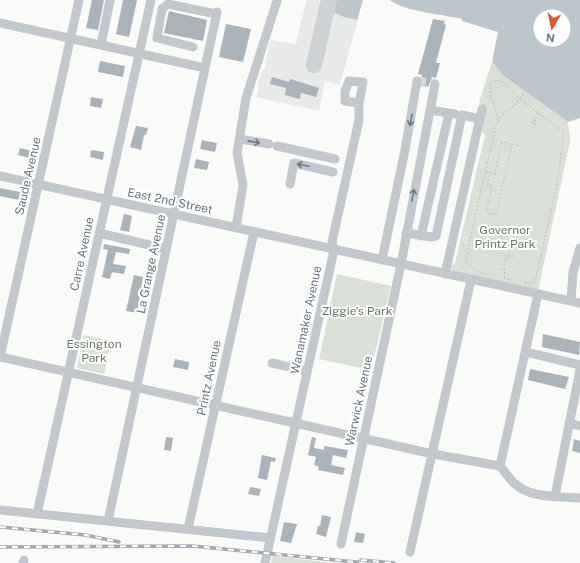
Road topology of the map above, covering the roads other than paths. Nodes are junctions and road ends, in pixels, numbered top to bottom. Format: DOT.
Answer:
graph roads {
  1 [pos="79,0"];
  2 [pos="110,0"];
  3 [pos="151,0"];
  4 [pos="278,1"];
  5 [pos="0,23"];
  6 [pos="71,38"];
  7 [pos="159,40"];
  8 [pos="101,45"];
  9 [pos="193,47"];
  10 [pos="139,53"];
  11 [pos="155,57"];
  12 [pos="205,68"];
  13 [pos="417,81"];
  14 [pos="435,84"];
  15 [pos="359,103"];
  16 [pos="482,109"];
  17 [pos="430,110"];
  18 [pos="449,113"];
  19 [pos="462,114"];
  20 [pos="480,119"];
  21 [pos="240,139"];
  22 [pos="336,159"];
  23 [pos="333,172"];
  24 [pos="0,176"];
  25 [pos="38,184"];
  26 [pos="290,184"];
  27 [pos="107,200"];
  28 [pos="174,214"];
  29 [pos="236,228"];
  30 [pos="254,232"];
  31 [pos="99,233"];
  32 [pos="406,233"];
  33 [pos="422,236"];
  34 [pos="580,248"];
  35 [pos="166,249"];
  36 [pos="334,250"];
  37 [pos="382,260"];
  38 [pos="401,264"];
  39 [pos="445,274"];
  40 [pos="471,280"];
  41 [pos="538,294"];
  42 [pos="576,302"];
  43 [pos="526,352"];
  44 [pos="0,357"];
  45 [pos="272,363"];
  46 [pos="580,365"];
  47 [pos="580,370"];
  48 [pos="307,371"];
  49 [pos="68,372"];
  50 [pos="137,387"];
  51 [pos="216,404"];
  52 [pos="296,422"];
  53 [pos="568,424"];
  54 [pos="580,426"];
  55 [pos="364,438"];
  56 [pos="433,454"];
  57 [pos="500,466"];
  58 [pos="555,496"];
  59 [pos="580,498"];
  60 [pos="0,510"];
  61 [pos="37,514"];
  62 [pos="108,521"];
  63 [pos="188,529"];
  64 [pos="271,538"];
  65 [pos="341,544"];
  66 [pos="410,552"];
  67 [pos="265,563"];
  1 -- 6 [label="street, Saude Avenue"];
  2 -- 8 [label="street"];
  3 -- 10 [label="street, Carre Avenue"];
  4 -- 21 [label="street"];
  5 -- 6 [label="street"];
  6 -- 8 [label="street"];
  6 -- 25 [label="street, Saude Avenue"];
  7 -- 9 [label="street"];
  7 -- 11 [label="street"];
  7 -- 12 [label="street, La Grange Avenue"];
  8 -- 10 [label="street"];
  10 -- 11 [label="street"];
  10 -- 27 [label="street, Carre Avenue"];
  11 -- 12 [label="street"];
  12 -- 28 [label="street, La Grange Avenue"];
  13 -- 37 [label="street, one-way"];
  14 -- 17 [label="street, Warwick Avenue"];
  15 -- 15 [label="street, Wanamaker Avenue"];
  15 -- 36 [label="street, Wanamaker Avenue"];
  16 -- 20 [label="street"];
  17 -- 18 [label="street"];
  32 -- 17 [label="street, Warwick Avenue, one-way"];
  18 -- 19 [label="street"];
  18 -- 33 [label="street"];
  19 -- 20 [label="street"];
  19 -- 33 [label="street"];
  20 -- 39 [label="street"];
  21 -- 22 [label="street, one-way"];
  21 -- 29 [label="street"];
  23 -- 26 [label="street, one-way"];
  24 -- 25 [label="street, East 2nd Street"];
  25 -- 27 [label="street, East 2nd Street"];
  25 -- 44 [label="street, Saude Avenue"];
  27 -- 28 [label="street, East 2nd Street"];
  27 -- 31 [label="street, Carre Avenue"];
  28 -- 29 [label="street, East 2nd Street"];
  28 -- 35 [label="street, La Grange Avenue"];
  29 -- 30 [label="street, East 2nd Street"];
  30 -- 36 [label="street, East 2nd Street"];
  30 -- 51 [label="street, Printz Avenue"];
  31 -- 35 [label="street"];
  31 -- 49 [label="street, Carre Avenue"];
  32 -- 33 [label="street"];
  32 -- 38 [label="street, Warwick Avenue"];
  34 -- 42 [label="street"];
  35 -- 50 [label="street, La Grange Avenue"];
  36 -- 37 [label="street, East 2nd Street"];
  36 -- 48 [label="street, Wanamaker Avenue"];
  37 -- 38 [label="street, East 2nd Street"];
  38 -- 39 [label="street, East 2nd Street"];
  38 -- 55 [label="street, Warwick Avenue"];
  39 -- 40 [label="street, East 2nd Street"];
  40 -- 41 [label="street, East 2nd Street"];
  40 -- 56 [label="street"];
  41 -- 42 [label="street, East 2nd Street"];
  41 -- 43 [label="street"];
  43 -- 46 [label="street"];
  43 -- 57 [label="street"];
  44 -- 49 [label="street"];
  45 -- 48 [label="street"];
  47 -- 53 [label="street"];
  48 -- 52 [label="street, Wanamaker Avenue"];
  49 -- 50 [label="street"];
  49 -- 61 [label="street, Carre Avenue"];
  50 -- 51 [label="street"];
  50 -- 62 [label="street, La Grange Avenue"];
  51 -- 52 [label="street"];
  51 -- 63 [label="street, Printz Avenue"];
  52 -- 55 [label="street"];
  52 -- 64 [label="street, Wanamaker Avenue"];
  53 -- 54 [label="street"];
  53 -- 58 [label="street"];
  55 -- 56 [label="street"];
  55 -- 65 [label="street, Warwick Avenue"];
  56 -- 57 [label="street"];
  56 -- 66 [label="street"];
  57 -- 58 [label="street"];
  58 -- 59 [label="street"];
  60 -- 61 [label="street"];
  61 -- 62 [label="street"];
  62 -- 63 [label="street"];
  63 -- 64 [label="street"];
  64 -- 67 [label="street, Wanamaker Avenue"];
}
